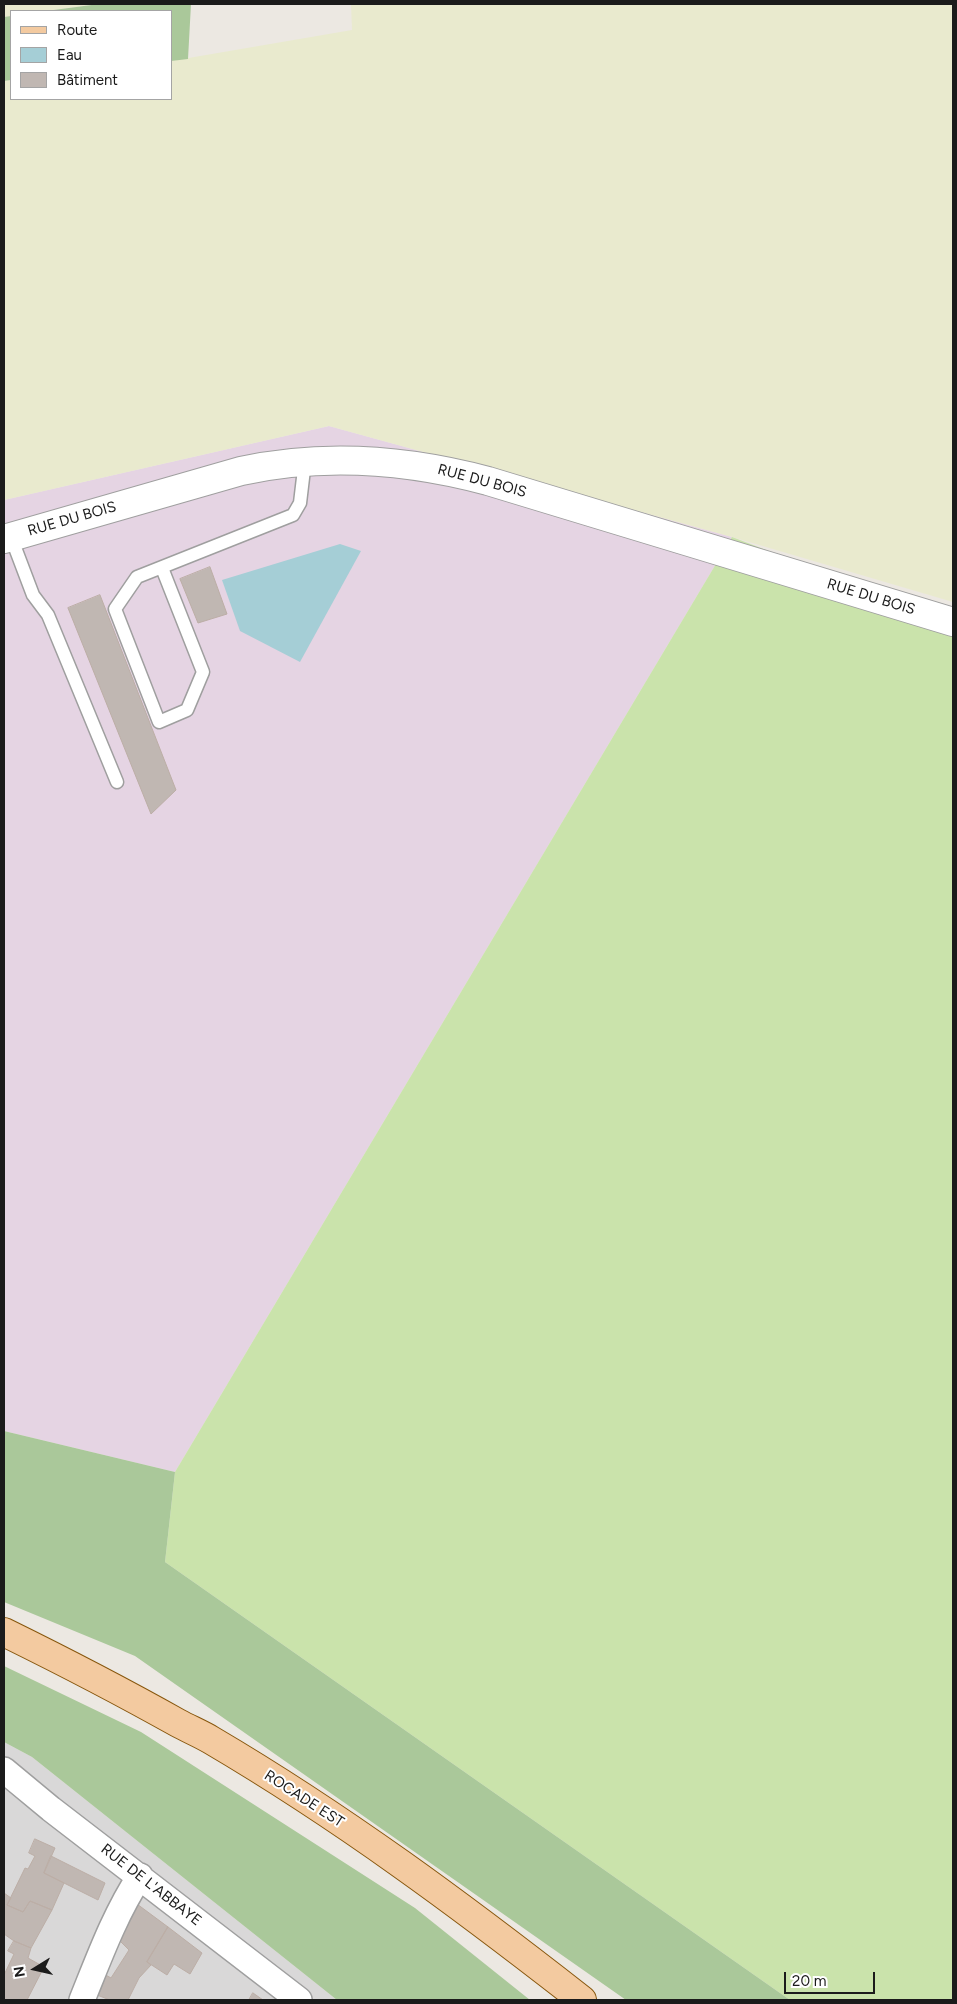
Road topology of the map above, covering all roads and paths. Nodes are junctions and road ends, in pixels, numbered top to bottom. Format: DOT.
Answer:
graph roads {
  1 [pos="305,461"];
  2 [pos="7,538"];
  3 [pos="162,568"];
  4 [pos="953,622"];
  5 [pos="117,782"];
  6 [pos="4,1632"];
  7 [pos="4,1770"];
  8 [pos="140,1876"];
  9 [pos="82,2000"];
  10 [pos="298,2000"];
  11 [pos="582,2000"];
  1 -- 2 [label="street, RUE DU BOIS"];
  1 -- 3 [label="lane"];
  1 -- 4 [label="street, RUE DU BOIS"];
  2 -- 5 [label="lane"];
  3 -- 3 [label="lane"];
  6 -- 11 [label="main road, ROCADE EST"];
  7 -- 8 [label="street, RUE DE L'ABBAYE"];
  8 -- 9 [label="street"];
  8 -- 10 [label="street, RUE DE L'ABBAYE"];
}
